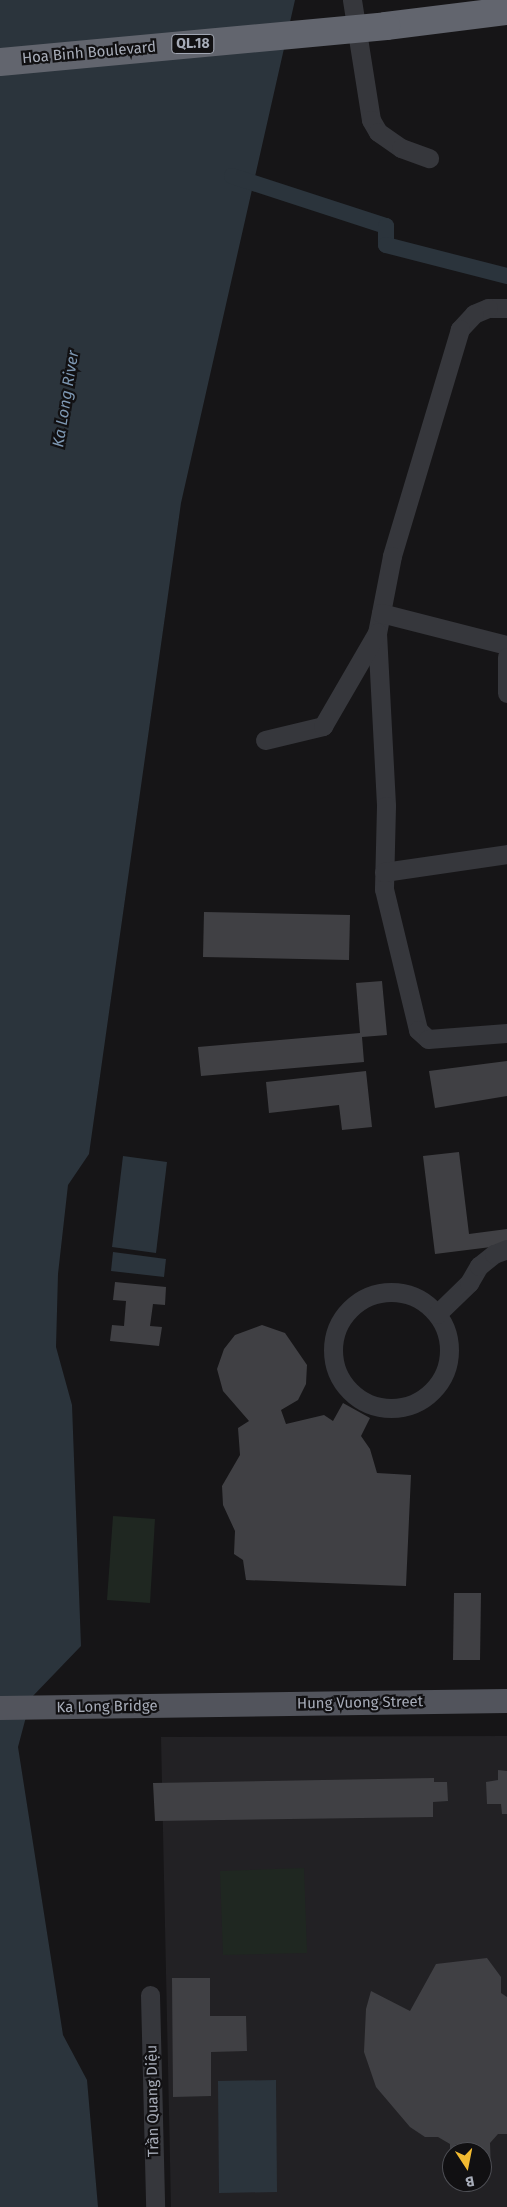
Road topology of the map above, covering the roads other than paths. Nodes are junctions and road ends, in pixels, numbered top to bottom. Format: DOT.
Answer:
graph roads {
  1 [pos="352,0"];
  2 [pos="507,11"];
  3 [pos="0,62"];
  4 [pos="429,158"];
  5 [pos="507,308"];
  6 [pos="381,613"];
  7 [pos="377,634"];
  8 [pos="507,645"];
  9 [pos="507,657"];
  10 [pos="507,693"];
  11 [pos="265,740"];
  12 [pos="507,854"];
  13 [pos="384,872"];
  14 [pos="507,1033"];
  15 [pos="507,1249"];
  16 [pos="437,1314"];
  17 [pos="507,1701"];
  18 [pos="214,1705"];
  19 [pos="0,1708"];
  20 [pos="150,1995"];
  21 [pos="155,2207"];
  1 -- 4 [label="street"];
  2 -- 3 [label="highway, Hoa Binh Boulevard / QL.18, bridge"];
  5 -- 6 [label="street"];
  6 -- 7 [label="street"];
  6 -- 8 [label="street"];
  7 -- 11 [label="street"];
  7 -- 13 [label="street"];
  9 -- 10 [label="street"];
  12 -- 13 [label="street"];
  13 -- 14 [label="street"];
  15 -- 16 [label="street"];
  16 -- 16 [label="street"];
  17 -- 18 [label="main road, Hung Vuong Street"];
  18 -- 19 [label="main road, Ka Long Bridge"];
  20 -- 21 [label="street, Trần Quang Diệu"];
}
